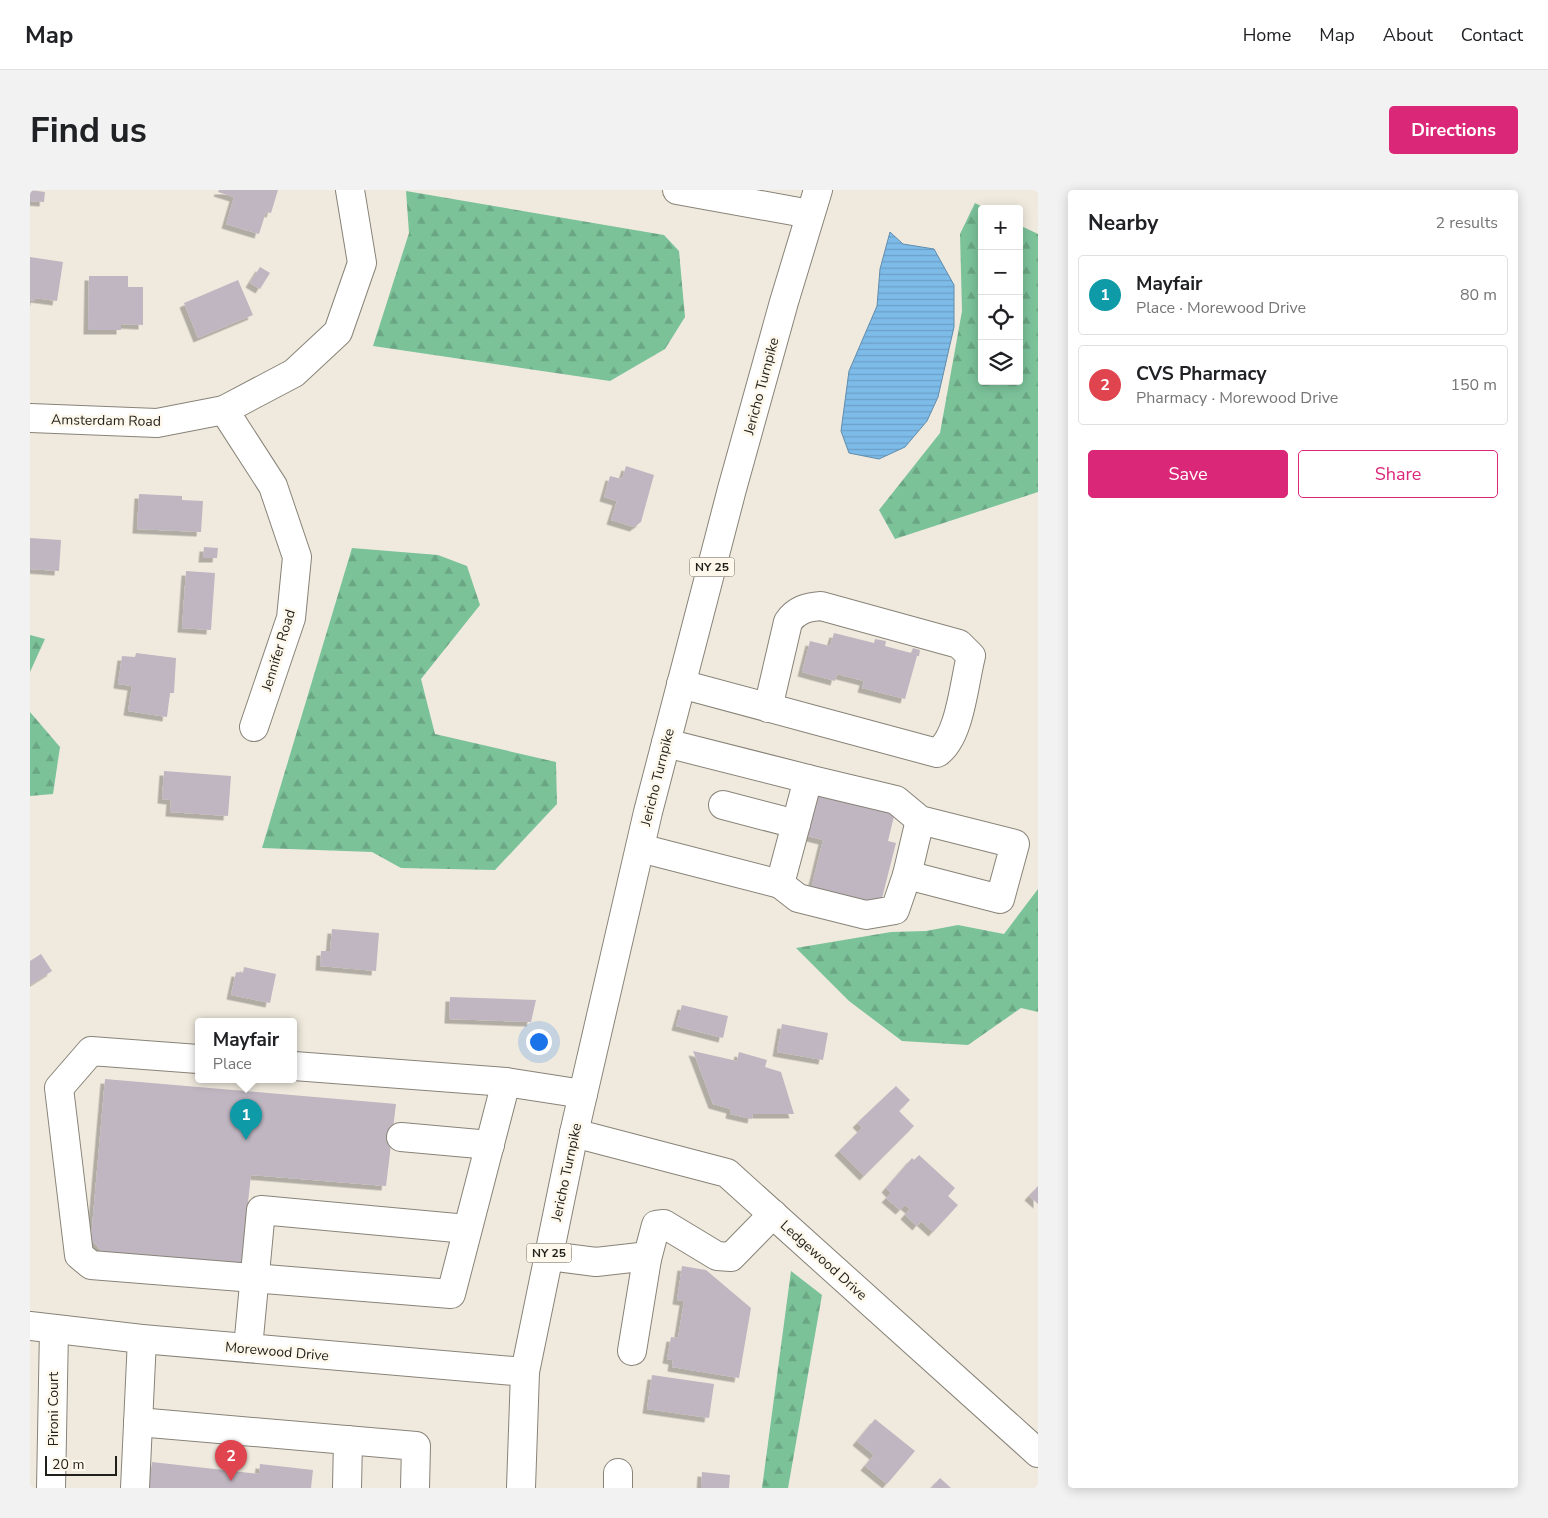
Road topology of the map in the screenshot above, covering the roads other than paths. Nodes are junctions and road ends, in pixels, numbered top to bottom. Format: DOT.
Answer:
graph roads {
  1 [pos="350,190"];
  2 [pos="678,190"];
  3 [pos="814,202"];
  4 [pos="224,410"];
  5 [pos="30,418"];
  6 [pos="681,684"];
  7 [pos="768,708"];
  8 [pos="254,727"];
  9 [pos="666,744"];
  10 [pos="808,779"];
  11 [pos="723,805"];
  12 [pos="920,820"];
  13 [pos="796,824"];
  14 [pos="640,848"];
  15 [pos="907,875"];
  16 [pos="780,884"];
  17 [pos="195,1059"];
  18 [pos="297,1066"];
  19 [pos="506,1082"];
  20 [pos="583,1094"];
  21 [pos="574,1133"];
  22 [pos="401,1137"];
  23 [pos="490,1145"];
  24 [pos="773,1214"];
  25 [pos="467,1229"];
  26 [pos="548,1256"];
  27 [pos="647,1259"];
  28 [pos="254,1278"];
  29 [pos="42,1328"];
  30 [pos="142,1339"];
  31 [pos="248,1348"];
  32 [pos="632,1350"];
  33 [pos="525,1372"];
  34 [pos="138,1422"];
  35 [pos="348,1440"];
  36 [pos="1038,1453"];
  37 [pos="51,1488"];
  38 [pos="135,1488"];
  39 [pos="347,1488"];
  40 [pos="415,1488"];
  41 [pos="521,1488"];
  1 -- 4 [label="street, Amsterdam Road"];
  2 -- 3 [label="street"];
  3 -- 6 [label="street, Jericho Turnpike / NY 25"];
  4 -- 5 [label="street, Amsterdam Road"];
  4 -- 8 [label="street, Jennifer Road"];
  6 -- 7 [label="street"];
  6 -- 9 [label="street, Jericho Turnpike / NY 25"];
  7 -- 7 [label="street"];
  9 -- 10 [label="street"];
  9 -- 14 [label="street, Jericho Turnpike / NY 25"];
  10 -- 12 [label="street"];
  10 -- 13 [label="street"];
  11 -- 13 [label="street"];
  12 -- 15 [label="street"];
  12 -- 15 [label="street"];
  13 -- 16 [label="street"];
  14 -- 16 [label="street"];
  14 -- 20 [label="street, Jericho Turnpike / NY 25"];
  15 -- 16 [label="street"];
  17 -- 28 [label="street"];
  18 -- 19 [label="street"];
  19 -- 20 [label="street"];
  19 -- 23 [label="street"];
  20 -- 21 [label="street, Jericho Turnpike / NY 25"];
  21 -- 24 [label="street, Ledgewood Drive"];
  21 -- 26 [label="street, Jericho Turnpike / NY 25"];
  22 -- 23 [label="street"];
  23 -- 25 [label="street"];
  24 -- 27 [label="street"];
  24 -- 36 [label="street, Ledgewood Drive"];
  25 -- 28 [label="street"];
  25 -- 28 [label="street"];
  26 -- 27 [label="street"];
  26 -- 33 [label="street, Jericho Turnpike / NY 25"];
  27 -- 32 [label="street"];
  28 -- 31 [label="street"];
  29 -- 30 [label="street, Morewood Drive"];
  29 -- 37 [label="street, Pironi Court"];
  30 -- 31 [label="street, Morewood Drive"];
  30 -- 34 [label="street"];
  31 -- 33 [label="street, Morewood Drive"];
  33 -- 41 [label="street, NY 25"];
  34 -- 35 [label="street"];
  34 -- 38 [label="street"];
  35 -- 39 [label="street"];
  35 -- 40 [label="street"];
}
